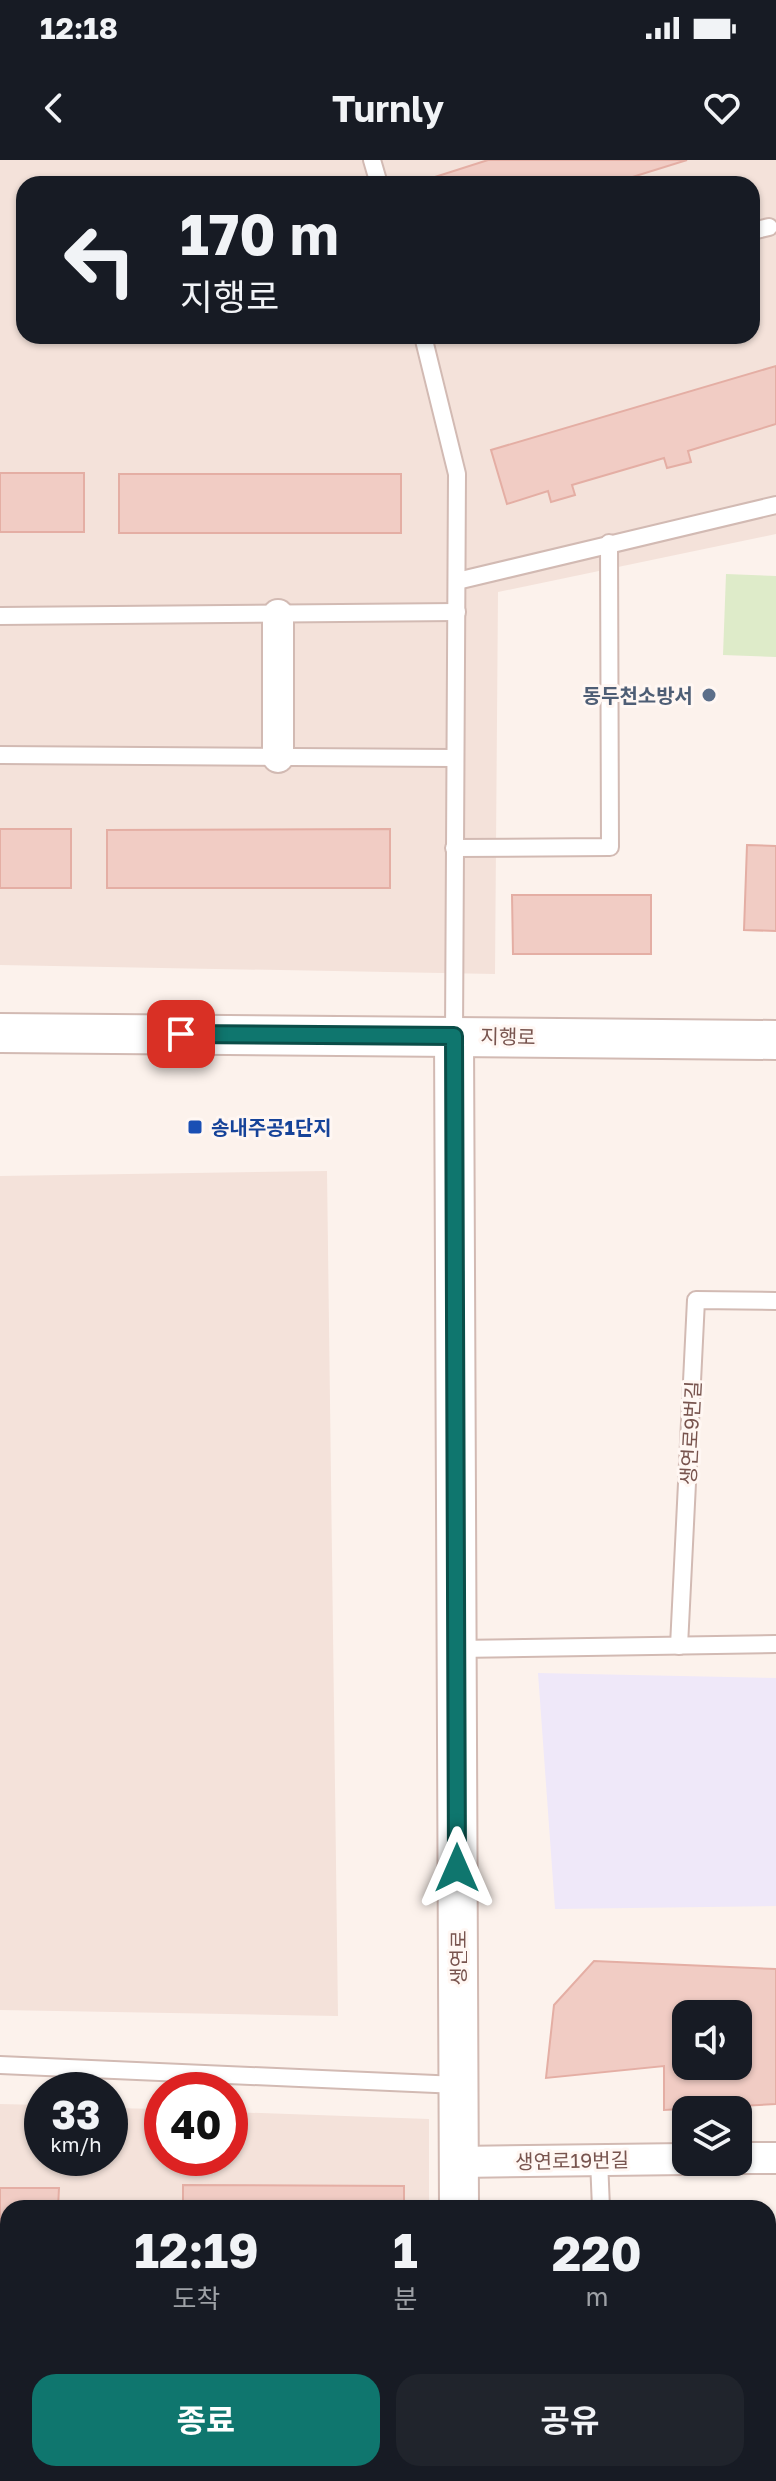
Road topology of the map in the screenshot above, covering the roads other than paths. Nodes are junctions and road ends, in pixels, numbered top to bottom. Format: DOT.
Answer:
graph roads {
  1 [pos="769,227"];
  2 [pos="760,229"];
  3 [pos="425,344"];
  4 [pos="776,505"];
  5 [pos="609,543"];
  6 [pos="457,581"];
  7 [pos="457,612"];
  8 [pos="278,615"];
  9 [pos="0,616"];
  10 [pos="0,755"];
  11 [pos="278,757"];
  12 [pos="453,758"];
  13 [pos="454,848"];
  14 [pos="0,1033"];
  15 [pos="454,1036"];
  16 [pos="776,1040"];
  17 [pos="776,1301"];
  18 [pos="776,1644"];
  19 [pos="679,1646"];
  20 [pos="456,1649"];
  21 [pos="0,2065"];
  22 [pos="458,2085"];
  23 [pos="752,2158"];
  24 [pos="776,2158"];
  25 [pos="672,2159"];
  26 [pos="599,2160"];
  27 [pos="459,2162"];
  28 [pos="459,2200"];
  29 [pos="601,2200"];
  1 -- 2 [label="lane"];
  3 -- 6 [label="lane"];
  4 -- 5 [label="lane"];
  5 -- 6 [label="lane"];
  5 -- 13 [label="lane"];
  6 -- 7 [label="lane"];
  7 -- 8 [label="lane"];
  7 -- 12 [label="lane"];
  8 -- 9 [label="lane"];
  8 -- 11 [label="street"];
  10 -- 11 [label="lane"];
  11 -- 12 [label="lane"];
  12 -- 13 [label="lane"];
  13 -- 15 [label="lane"];
  14 -- 15 [label="street, 지행로"];
  15 -- 16 [label="street, 지행로"];
  15 -- 20 [label="street, 생연로"];
  17 -- 19 [label="lane, 생연로9번길"];
  18 -- 19 [label="lane"];
  19 -- 20 [label="lane"];
  20 -- 22 [label="street, 생연로"];
  21 -- 22 [label="lane"];
  22 -- 27 [label="street, 생연로"];
  23 -- 24 [label="street"];
  25 -- 26 [label="street, 생연로19번길"];
  26 -- 27 [label="street, 생연로19번길"];
  26 -- 29 [label="lane"];
  27 -- 28 [label="street, 생연로"];
}
